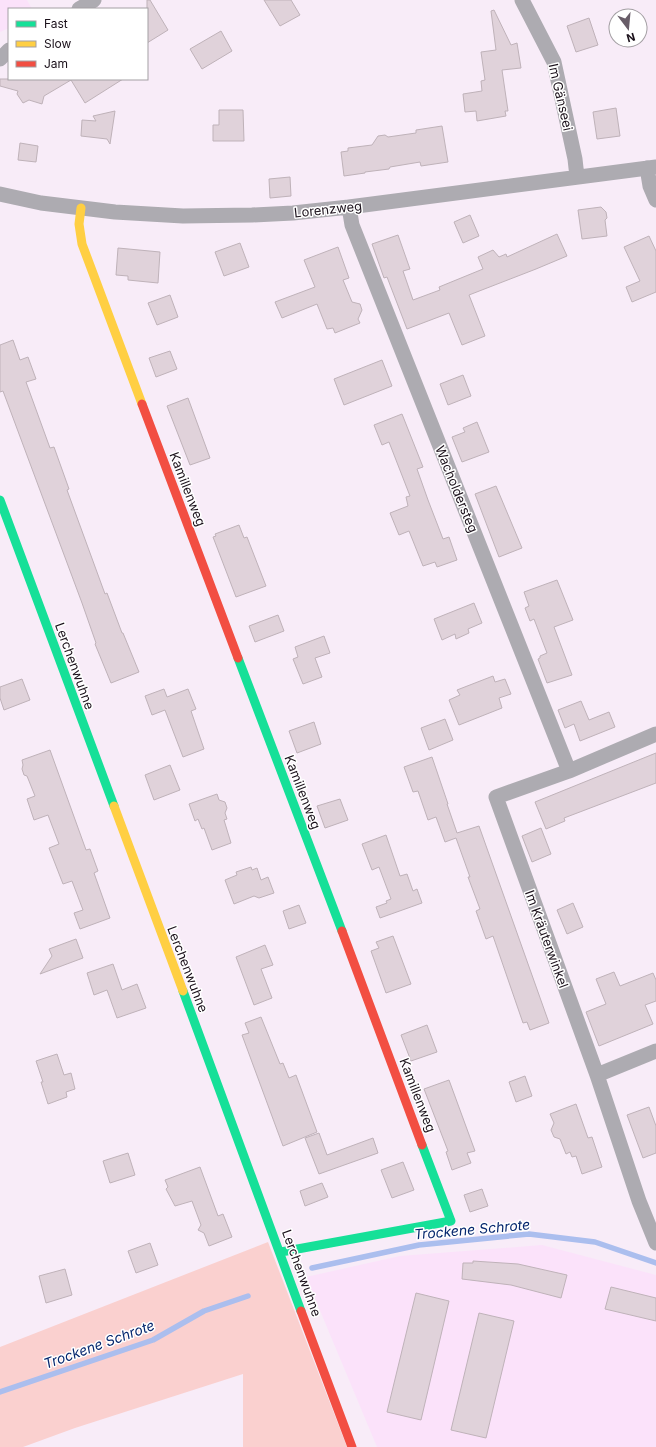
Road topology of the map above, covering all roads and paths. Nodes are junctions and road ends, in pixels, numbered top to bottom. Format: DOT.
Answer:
graph roads {
  1 [pos="94,0"];
  2 [pos="522,0"];
  3 [pos="81,8"];
  4 [pos="8,51"];
  5 [pos="0,59"];
  6 [pos="651,167"];
  7 [pos="577,177"];
  8 [pos="0,194"];
  9 [pos="656,200"];
  10 [pos="349,207"];
  11 [pos="81,208"];
  12 [pos="0,500"];
  13 [pos="656,734"];
  14 [pos="569,771"];
  15 [pos="656,1051"];
  16 [pos="597,1075"];
  17 [pos="656,1243"];
  18 [pos="280,1252"];
  19 [pos="352,1447"];
  1 -- 3 [label="street"];
  2 -- 7 [label="street, Im Gänseei"];
  4 -- 5 [label="street"];
  6 -- 7 [label="street, Lorenzweg"];
  6 -- 9 [label="street"];
  7 -- 10 [label="street, Lorenzweg"];
  8 -- 11 [label="street, Lorenzweg"];
  10 -- 11 [label="street, Lorenzweg"];
  10 -- 14 [label="street, Wacholdersteg"];
  11 -- 18 [label="street, Kamillenweg"];
  12 -- 18 [label="street, Lerchenwuhne"];
  13 -- 14 [label="street, Im Kräuterwinkel"];
  14 -- 16 [label="street, Im Kräuterwinkel"];
  15 -- 16 [label="street"];
  16 -- 17 [label="street, Im Kräuterwinkel"];
  18 -- 19 [label="street, Lerchenwuhne"];
}
